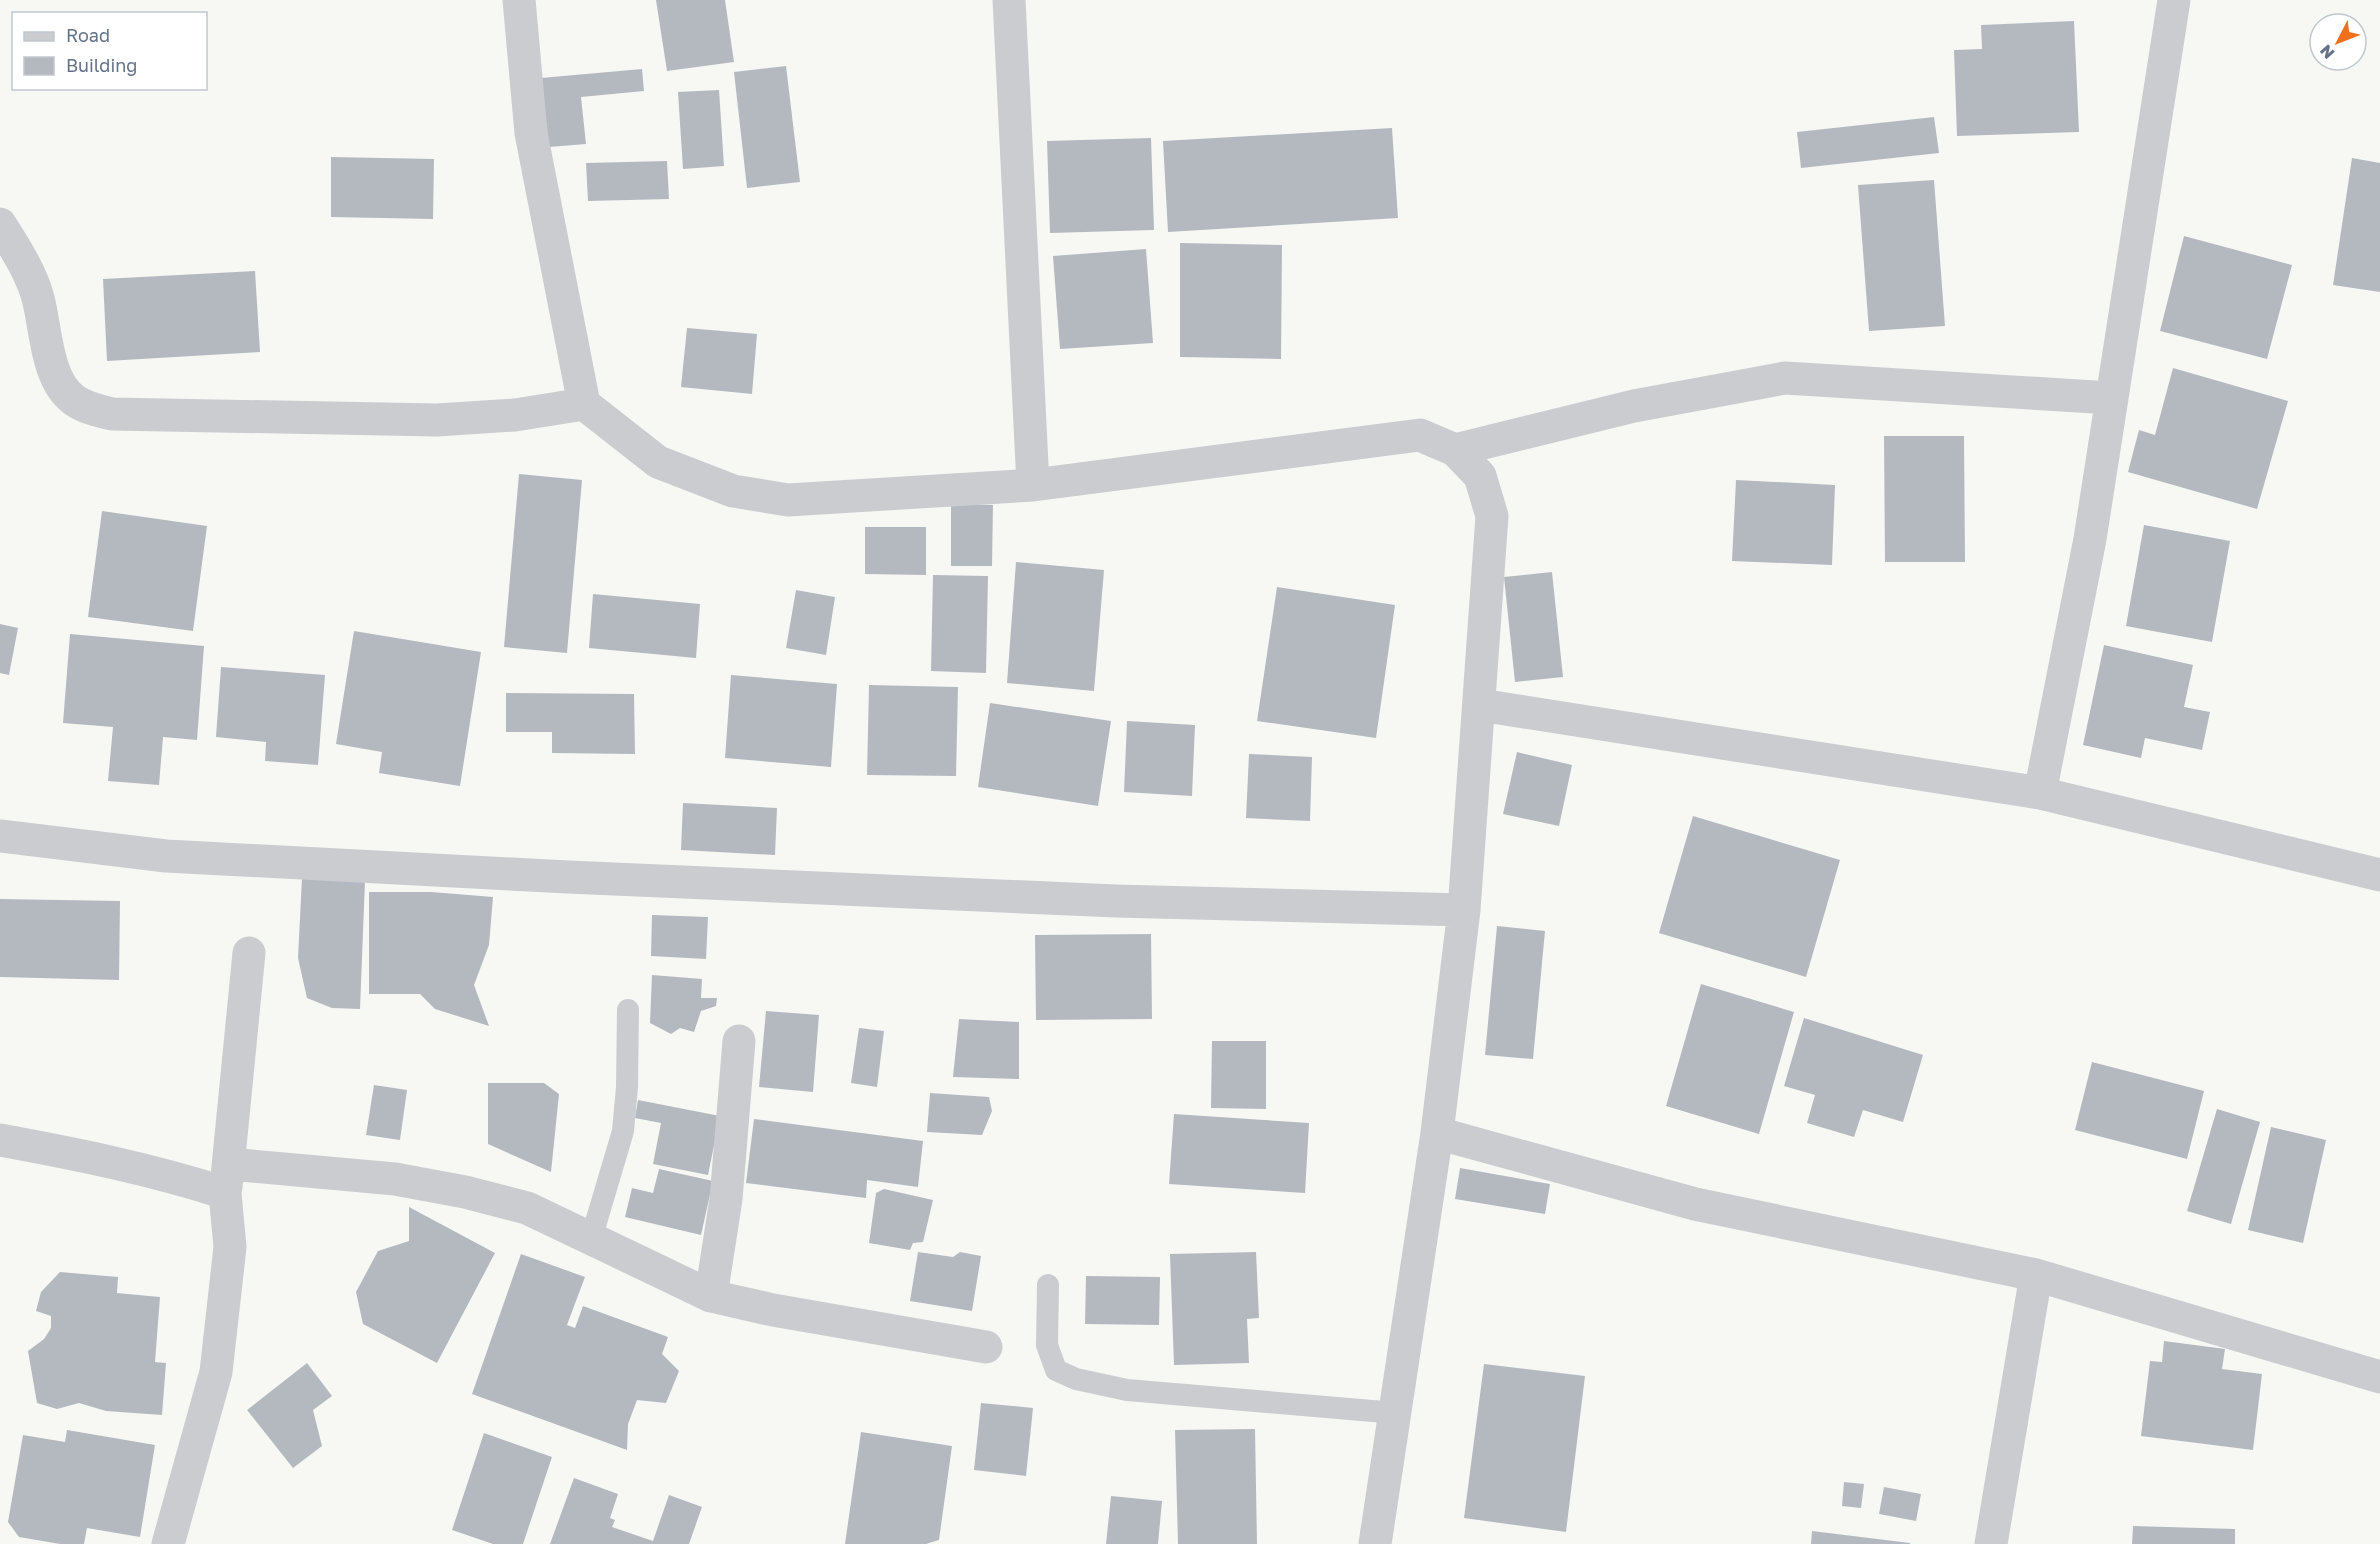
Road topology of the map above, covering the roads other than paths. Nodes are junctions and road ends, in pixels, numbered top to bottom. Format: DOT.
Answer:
graph roads {
  1 [pos="519,0"];
  2 [pos="1010,0"];
  3 [pos="2174,0"];
  4 [pos="0,224"];
  5 [pos="2111,398"];
  6 [pos="584,404"];
  7 [pos="1455,450"];
  8 [pos="1033,485"];
  9 [pos="1480,705"];
  10 [pos="2040,793"];
  11 [pos="0,836"];
  12 [pos="2380,875"];
  13 [pos="1464,910"];
  14 [pos="249,953"];
  15 [pos="628,1010"];
  16 [pos="739,1041"];
  17 [pos="1437,1133"];
  18 [pos="0,1140"];
  19 [pos="227,1178"];
  20 [pos="591,1239"];
  21 [pos="2036,1275"];
  22 [pos="1048,1285"];
  23 [pos="711,1296"];
  24 [pos="986,1347"];
  25 [pos="2380,1377"];
  26 [pos="1396,1413"];
  27 [pos="168,1544"];
  28 [pos="1375,1544"];
  29 [pos="1991,1544"];
  1 -- 6 [label="street"];
  2 -- 8 [label="street"];
  3 -- 5 [label="street"];
  4 -- 6 [label="street"];
  5 -- 7 [label="street"];
  5 -- 10 [label="street"];
  6 -- 8 [label="street"];
  7 -- 8 [label="street"];
  7 -- 9 [label="street"];
  9 -- 10 [label="street"];
  9 -- 13 [label="street"];
  10 -- 12 [label="street"];
  11 -- 13 [label="street"];
  13 -- 17 [label="street"];
  14 -- 19 [label="street"];
  15 -- 20 [label="lane"];
  16 -- 23 [label="street"];
  17 -- 21 [label="street"];
  17 -- 26 [label="street"];
  18 -- 19 [label="street"];
  19 -- 20 [label="street"];
  19 -- 27 [label="street"];
  20 -- 23 [label="street"];
  21 -- 25 [label="street"];
  21 -- 29 [label="street"];
  22 -- 26 [label="lane"];
  23 -- 24 [label="street"];
  26 -- 28 [label="street"];
}
